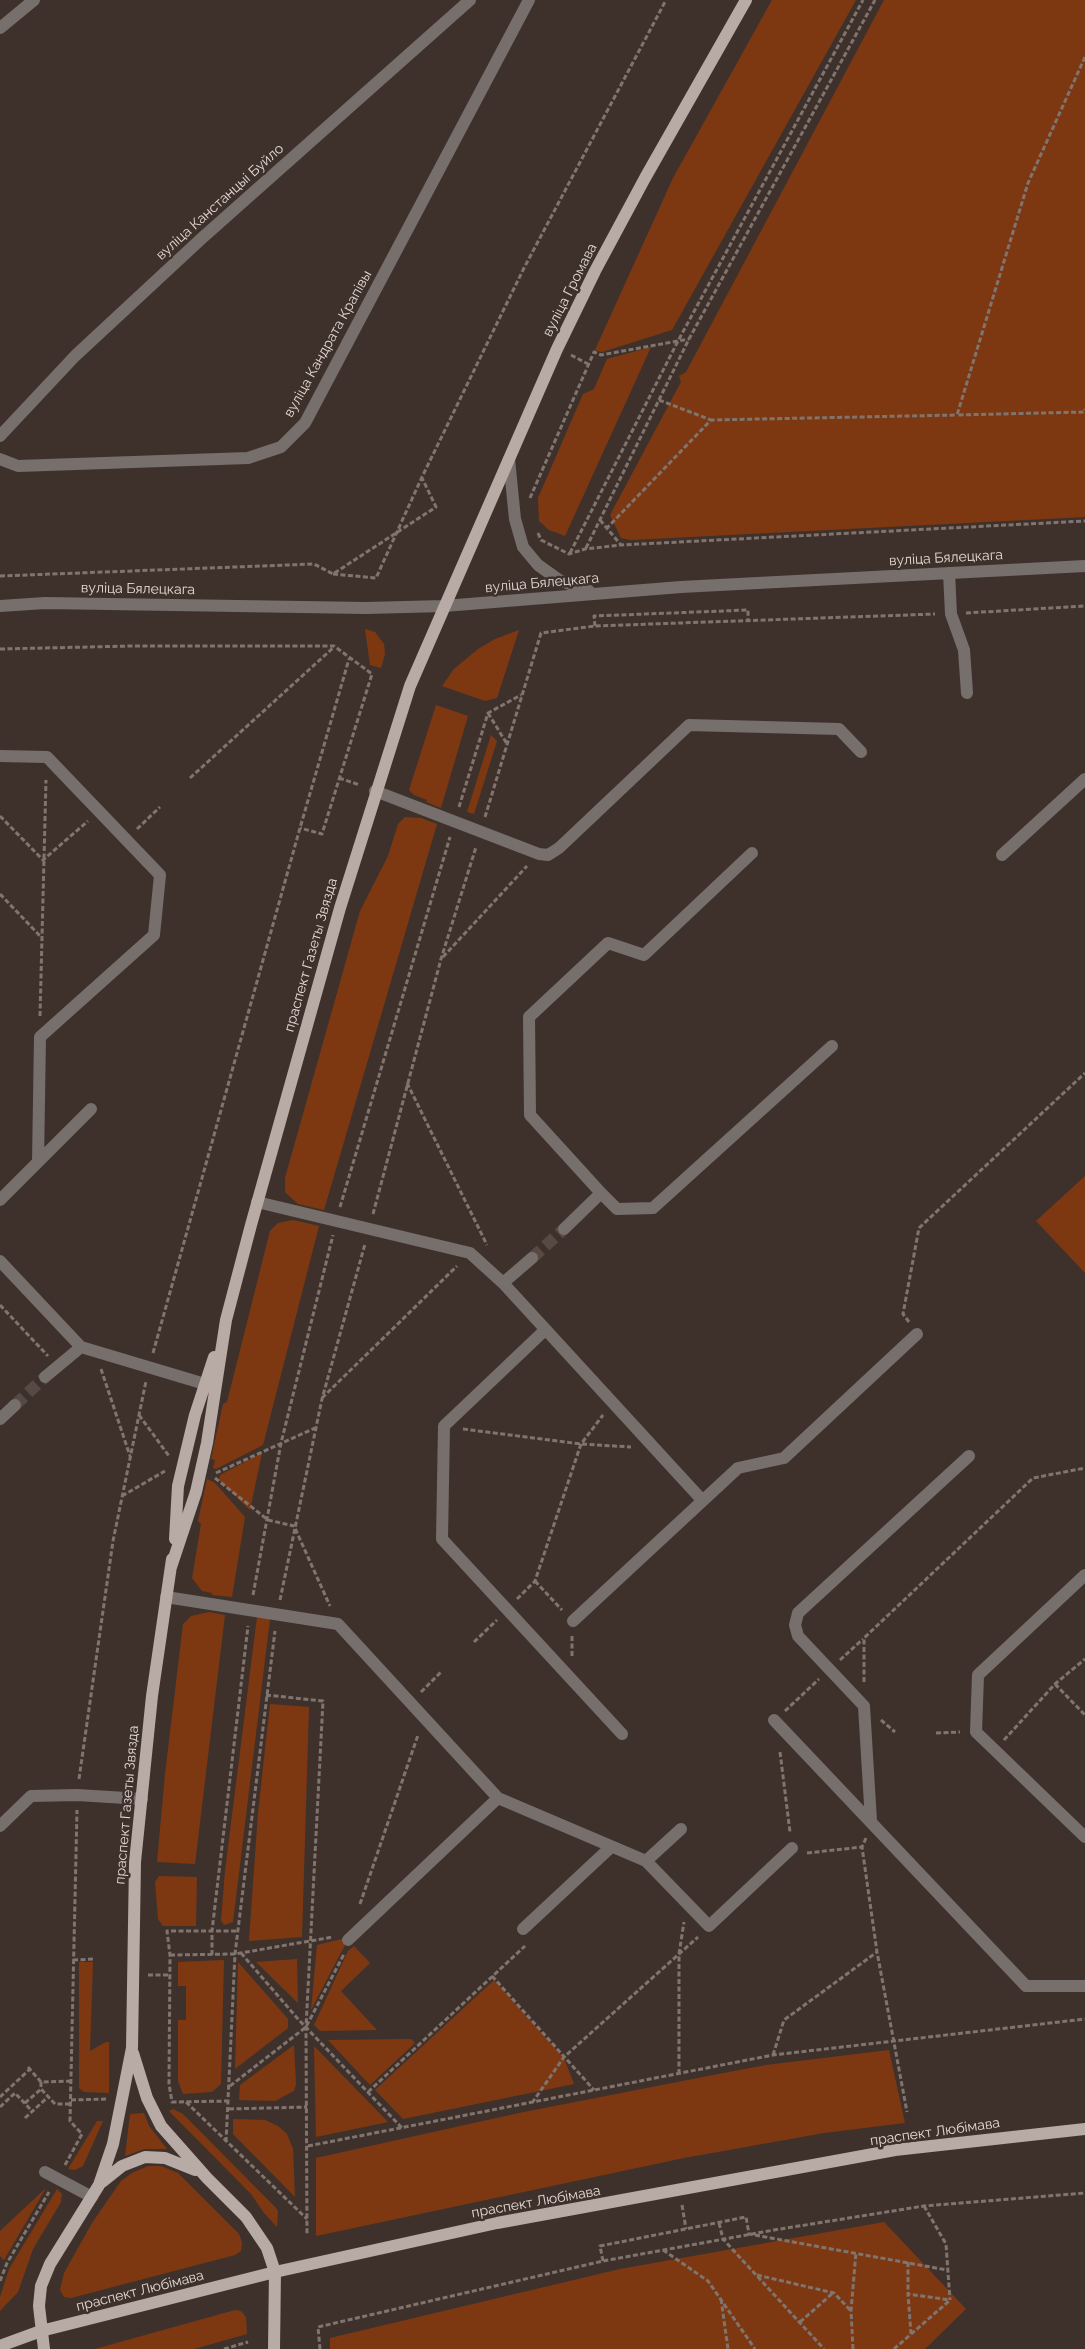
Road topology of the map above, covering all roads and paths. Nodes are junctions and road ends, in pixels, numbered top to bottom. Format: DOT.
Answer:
graph roads {
  1 [pos="34,0"];
  2 [pos="470,0"];
  3 [pos="528,0"];
  4 [pos="666,0"];
  5 [pos="746,0"];
  6 [pos="863,0"];
  7 [pos="874,0"];
  8 [pos="0,28"];
  9 [pos="1085,57"];
  10 [pos="689,339"];
  11 [pos="678,341"];
  12 [pos="659,400"];
  13 [pos="1085,411"];
  14 [pos="957,415"];
  15 [pos="712,420"];
  16 [pos="0,436"];
  17 [pos="0,459"];
  18 [pos="509,459"];
  19 [pos="422,477"];
  20 [pos="530,498"];
  21 [pos="600,520"];
  22 [pos="1085,521"];
  23 [pos="606,529"];
  24 [pos="398,532"];
  25 [pos="541,540"];
  26 [pos="621,545"];
  27 [pos="585,549"];
  28 [pos="569,554"];
  29 [pos="1085,566"];
  30 [pos="949,573"];
  31 [pos="332,574"];
  32 [pos="0,576"];
  33 [pos="596,593"];
  34 [pos="0,606"];
  35 [pos="444,606"];
  36 [pos="1085,606"];
  37 [pos="951,614"];
  38 [pos="748,620"];
  39 [pos="595,626"];
  40 [pos="334,646"];
  41 [pos="0,649"];
  42 [pos="349,659"];
  43 [pos="966,693"];
  44 [pos="522,695"];
  45 [pos="488,713"];
  46 [pos="507,744"];
  47 [pos="861,752"];
  48 [pos="0,756"];
  49 [pos="47,757"];
  50 [pos="190,778"];
  51 [pos="339,778"];
  52 [pos="1085,779"];
  53 [pos="375,791"];
  54 [pos="160,807"];
  55 [pos="100,810"];
  56 [pos="0,816"];
  57 [pos="455,821"];
  58 [pos="300,828"];
  59 [pos="481,831"];
  60 [pos="126,840"];
  61 [pos="752,852"];
  62 [pos="539,854"];
  63 [pos="1002,854"];
  64 [pos="43,860"];
  65 [pos="0,894"];
  66 [pos="42,938"];
  67 [pos="441,959"];
  68 [pos="40,1037"];
  69 [pos="832,1046"];
  70 [pos="1085,1073"];
  71 [pos="407,1082"];
  72 [pos="91,1109"];
  73 [pos="38,1162"];
  74 [pos="601,1193"];
  75 [pos="0,1200"];
  76 [pos="257,1202"];
  77 [pos="336,1222"];
  78 [pos="369,1229"];
  79 [pos="564,1229"];
  80 [pos="490,1251"];
  81 [pos="470,1253"];
  82 [pos="532,1258"];
  83 [pos="0,1261"];
  84 [pos="503,1283"];
  85 [pos="0,1305"];
  86 [pos="545,1330"];
  87 [pos="917,1334"];
  88 [pos="81,1347"];
  89 [pos="95,1352"];
  90 [pos="58,1366"];
  91 [pos="149,1367"];
  92 [pos="46,1377"];
  93 [pos="210,1385"];
  94 [pos="322,1399"];
  95 [pos="612,1403"];
  96 [pos="15,1406"];
  97 [pos="138,1414"];
  98 [pos="0,1419"];
  99 [pos="444,1426"];
  100 [pos="316,1427"];
  101 [pos="281,1443"];
  102 [pos="581,1444"];
  103 [pos="654,1448"];
  104 [pos="969,1456"];
  105 [pos="130,1457"];
  106 [pos="171,1457"];
  107 [pos="1085,1468"];
  108 [pos="168,1469"];
  109 [pos="122,1496"];
  110 [pos="702,1500"];
  111 [pos="268,1520"];
  112 [pos="294,1526"];
  113 [pos="171,1566"];
  114 [pos="1085,1575"];
  115 [pos="534,1581"];
  116 [pos="166,1597"];
  117 [pos="250,1610"];
  118 [pos="278,1614"];
  119 [pos="572,1621"];
  120 [pos="338,1624"];
  121 [pos="1085,1659"];
  122 [pos="442,1671"];
  123 [pos="1055,1684"];
  124 [pos="266,1695"];
  125 [pos="410,1703"];
  126 [pos="864,1706"];
  127 [pos="1085,1715"];
  128 [pos="424,1718"];
  129 [pos="774,1720"];
  130 [pos="976,1732"];
  131 [pos="936,1733"];
  132 [pos="622,1734"];
  133 [pos="995,1750"];
  134 [pos="77,1795"];
  135 [pos="498,1798"];
  136 [pos="142,1799"];
  137 [pos="871,1821"];
  138 [pos="0,1826"];
  139 [pos="681,1829"];
  140 [pos="1085,1837"];
  141 [pos="611,1846"];
  142 [pos="792,1848"];
  143 [pos="862,1848"];
  144 [pos="646,1861"];
  145 [pos="686,1902"];
  146 [pos="358,1913"];
  147 [pos="709,1926"];
  148 [pos="523,1929"];
  149 [pos="212,1931"];
  150 [pos="238,1931"];
  151 [pos="348,1940"];
  152 [pos="310,1942"];
  153 [pos="877,1952"];
  154 [pos="241,1953"];
  155 [pos="235,1954"];
  156 [pos="679,1954"];
  157 [pos="170,1955"];
  158 [pos="212,1955"];
  159 [pos="73,1960"];
  160 [pos="94,1960"];
  161 [pos="492,1976"];
  162 [pos="1085,1986"];
  163 [pos="1085,2019"];
  164 [pos="306,2027"];
  165 [pos="892,2041"];
  166 [pos="132,2048"];
  167 [pos="773,2055"];
  168 [pos="564,2057"];
  169 [pos="679,2074"];
  170 [pos="42,2082"];
  171 [pos="229,2086"];
  172 [pos="41,2089"];
  173 [pos="594,2091"];
  174 [pos="368,2092"];
  175 [pos="0,2097"];
  176 [pos="48,2097"];
  177 [pos="110,2099"];
  178 [pos="229,2101"];
  179 [pos="186,2102"];
  180 [pos="25,2103"];
  181 [pos="531,2104"];
  182 [pos="0,2107"];
  183 [pos="307,2107"];
  184 [pos="229,2109"];
  185 [pos="32,2111"];
  186 [pos="907,2112"];
  187 [pos="25,2118"];
  188 [pos="402,2128"];
  189 [pos="1085,2128"];
  190 [pos="226,2142"];
  191 [pos="308,2146"];
  192 [pos="45,2172"];
  193 [pos="207,2178"];
  194 [pos="99,2185"];
  195 [pos="680,2191"];
  196 [pos="1085,2193"];
  197 [pos="92,2196"];
  198 [pos="924,2206"];
  199 [pos="307,2219"];
  200 [pos="719,2223"];
  201 [pos="686,2229"];
  202 [pos="749,2234"];
  203 [pos="307,2235"];
  204 [pos="723,2239"];
  205 [pos="663,2250"];
  206 [pos="856,2252"];
  207 [pos="603,2261"];
  208 [pos="908,2262"];
  209 [pos="947,2270"];
  210 [pos="274,2272"];
  211 [pos="756,2275"];
  212 [pos="834,2292"];
  213 [pos="908,2294"];
  214 [pos="721,2298"];
  215 [pos="950,2300"];
  216 [pos="851,2311"];
  217 [pos="800,2322"];
  218 [pos="41,2331"];
  219 [pos="911,2334"];
  220 [pos="248,2342"];
  221 [pos="0,2346"];
  222 [pos="44,2349"];
  223 [pos="224,2349"];
  224 [pos="274,2349"];
  225 [pos="320,2349"];
  226 [pos="728,2349"];
  227 [pos="755,2349"];
  228 [pos="824,2349"];
  229 [pos="853,2349"];
  230 [pos="894,2349"];
  1 -- 8 [label="street"];
  2 -- 16 [label="street, вуліца Канстанцыі Буйло"];
  3 -- 17 [label="street, вуліца Кандрата Крапівы"];
  4 -- 19 [label="path"];
  5 -- 18 [label="main road, вуліца Громава"];
  6 -- 11 [label="path"];
  7 -- 10 [label="path"];
  9 -- 14 [label="path"];
  10 -- 11 [label="path"];
  10 -- 12 [label="path"];
  11 -- 20 [label="path"];
  11 -- 28 [label="path"];
  12 -- 15 [label="path"];
  12 -- 21 [label="path"];
  13 -- 14 [label="path"];
  14 -- 15 [label="path"];
  15 -- 23 [label="path"];
  18 -- 33 [label="street"];
  18 -- 35 [label="main road, вуліца Громава"];
  19 -- 24 [label="path"];
  19 -- 24 [label="path"];
  21 -- 23 [label="path"];
  21 -- 27 [label="path"];
  22 -- 26 [label="path"];
  23 -- 26 [label="path"];
  24 -- 31 [label="path"];
  24 -- 31 [label="path"];
  25 -- 28 [label="path"];
  26 -- 27 [label="path"];
  27 -- 28 [label="path"];
  29 -- 30 [label="street, вуліца Бялецкага"];
  30 -- 33 [label="street, вуліца Бялецкага"];
  30 -- 37 [label="street"];
  31 -- 32 [label="path"];
  33 -- 35 [label="street, вуліца Бялецкага"];
  34 -- 35 [label="street, вуліца Бялецкага"];
  35 -- 53 [label="main road, праспект Газеты Звязда"];
  36 -- 37 [label="path"];
  37 -- 38 [label="path"];
  37 -- 43 [label="street"];
  38 -- 39 [label="path"];
  38 -- 39 [label="path"];
  39 -- 44 [label="path"];
  40 -- 41 [label="path"];
  40 -- 42 [label="path"];
  40 -- 50 [label="path"];
  42 -- 51 [label="path"];
  42 -- 58 [label="path"];
  44 -- 45 [label="path"];
  44 -- 46 [label="path"];
  45 -- 46 [label="path"];
  45 -- 57 [label="path"];
  46 -- 59 [label="path"];
  47 -- 62 [label="street"];
  48 -- 49 [label="street"];
  49 -- 55 [label="street"];
  49 -- 64 [label="path"];
  51 -- 53 [label="path"];
  51 -- 58 [label="path"];
  52 -- 63 [label="street"];
  53 -- 57 [label="street"];
  53 -- 76 [label="main road, праспект Газеты Звязда"];
  54 -- 60 [label="path"];
  55 -- 60 [label="street"];
  55 -- 64 [label="path"];
  56 -- 64 [label="path"];
  57 -- 59 [label="street"];
  57 -- 77 [label="path"];
  58 -- 91 [label="path"];
  59 -- 62 [label="street"];
  59 -- 67 [label="path"];
  60 -- 68 [label="street"];
  61 -- 74 [label="street"];
  62 -- 67 [label="path"];
  64 -- 66 [label="path"];
  65 -- 66 [label="path"];
  66 -- 68 [label="path"];
  67 -- 71 [label="path"];
  68 -- 73 [label="street"];
  69 -- 74 [label="street"];
  70 -- 87 [label="path"];
  71 -- 78 [label="path"];
  71 -- 80 [label="path"];
  72 -- 73 [label="street"];
  73 -- 75 [label="street"];
  74 -- 79 [label="street"];
  76 -- 77 [label="street"];
  76 -- 93 [label="main road, праспект Газеты Звязда"];
  77 -- 78 [label="street"];
  77 -- 101 [label="path"];
  78 -- 81 [label="street"];
  78 -- 94 [label="path"];
  81 -- 84 [label="street"];
  81 -- 94 [label="path"];
  82 -- 84 [label="street"];
  83 -- 88 [label="street"];
  84 -- 86 [label="street"];
  85 -- 90 [label="path"];
  86 -- 95 [label="street"];
  86 -- 99 [label="street"];
  87 -- 110 [label="street"];
  88 -- 89 [label="street"];
  88 -- 90 [label="street"];
  89 -- 91 [label="street"];
  89 -- 105 [label="path"];
  90 -- 92 [label="street"];
  91 -- 93 [label="street"];
  91 -- 97 [label="path"];
  93 -- 113 [label="main road, праспект Газеты Звязда"];
  93 -- 113 [label="main road, праспект Газеты Звязда"];
  94 -- 100 [label="path"];
  95 -- 102 [label="path"];
  95 -- 103 [label="street"];
  96 -- 98 [label="street"];
  97 -- 105 [label="path"];
  97 -- 106 [label="path"];
  99 -- 102 [label="path"];
  99 -- 132 [label="street"];
  100 -- 101 [label="path"];
  100 -- 112 [label="path"];
  101 -- 111 [label="path"];
  101 -- 111 [label="path"];
  102 -- 103 [label="path"];
  102 -- 115 [label="path"];
  103 -- 110 [label="street"];
  104 -- 126 [label="street"];
  105 -- 109 [label="path"];
  107 -- 126 [label="path"];
  108 -- 109 [label="path"];
  109 -- 134 [label="path"];
  110 -- 119 [label="street"];
  111 -- 112 [label="path"];
  111 -- 117 [label="path"];
  112 -- 118 [label="path"];
  112 -- 120 [label="path"];
  113 -- 116 [label="main road, праспект Газеты Звязда"];
  114 -- 130 [label="street"];
  116 -- 117 [label="street"];
  116 -- 136 [label="main road, праспект Газеты Звязда"];
  117 -- 118 [label="street"];
  117 -- 149 [label="path"];
  118 -- 120 [label="street"];
  118 -- 124 [label="path"];
  120 -- 125 [label="street"];
  121 -- 123 [label="path"];
  122 -- 125 [label="path"];
  123 -- 127 [label="path"];
  123 -- 133 [label="path"];
  124 -- 150 [label="path"];
  124 -- 152 [label="path"];
  125 -- 128 [label="street"];
  126 -- 137 [label="street"];
  128 -- 135 [label="street"];
  128 -- 146 [label="path"];
  129 -- 137 [label="street"];
  130 -- 131 [label="path"];
  130 -- 133 [label="street"];
  133 -- 140 [label="street"];
  134 -- 136 [label="street"];
  134 -- 138 [label="street"];
  134 -- 159 [label="path"];
  135 -- 141 [label="street"];
  135 -- 151 [label="street"];
  136 -- 166 [label="main road, праспект Газеты Звязда"];
  137 -- 143 [label="path"];
  137 -- 162 [label="street"];
  139 -- 144 [label="street"];
  141 -- 144 [label="street"];
  141 -- 148 [label="street"];
  142 -- 143 [label="path"];
  142 -- 147 [label="street"];
  143 -- 153 [label="path"];
  144 -- 145 [label="street"];
  145 -- 147 [label="street"];
  145 -- 156 [label="path"];
  147 -- 156 [label="path"];
  148 -- 161 [label="path"];
  149 -- 150 [label="path"];
  149 -- 157 [label="path"];
  149 -- 158 [label="path"];
  150 -- 155 [label="path"];
  151 -- 152 [label="path"];
  151 -- 164 [label="path"];
  152 -- 154 [label="path"];
  152 -- 164 [label="path"];
  153 -- 165 [label="path"];
  153 -- 167 [label="path"];
  154 -- 155 [label="path"];
  154 -- 164 [label="path"];
  155 -- 158 [label="path"];
  155 -- 171 [label="path"];
  156 -- 168 [label="path"];
  156 -- 169 [label="path"];
  157 -- 158 [label="path"];
  157 -- 179 [label="path"];
  159 -- 160 [label="path"];
  159 -- 170 [label="path"];
  161 -- 168 [label="path"];
  161 -- 174 [label="path"];
  163 -- 165 [label="path"];
  164 -- 171 [label="path"];
  164 -- 174 [label="path"];
  164 -- 183 [label="path"];
  165 -- 167 [label="path"];
  165 -- 186 [label="path"];
  166 -- 193 [label="main road, праспект Газеты Звязда"];
  166 -- 194 [label="main road, праспект Газеты Звязда"];
  167 -- 169 [label="path"];
  168 -- 173 [label="path"];
  168 -- 181 [label="path"];
  169 -- 173 [label="path"];
  170 -- 172 [label="path"];
  170 -- 175 [label="path"];
  171 -- 178 [label="path"];
  172 -- 176 [label="path"];
  172 -- 180 [label="path"];
  173 -- 181 [label="path"];
  174 -- 188 [label="path"];
  176 -- 177 [label="path"];
  176 -- 185 [label="path"];
  178 -- 179 [label="path"];
  178 -- 184 [label="path"];
  179 -- 190 [label="path"];
  180 -- 182 [label="path"];
  180 -- 185 [label="path"];
  181 -- 188 [label="path"];
  183 -- 184 [label="path"];
  183 -- 191 [label="path"];
  184 -- 190 [label="path"];
  185 -- 187 [label="path"];
  188 -- 191 [label="path"];
  189 -- 195 [label="main road, праспект Любімава"];
  190 -- 199 [label="path"];
  191 -- 199 [label="path"];
  192 -- 197 [label="street"];
  193 -- 194 [label="main road"];
  193 -- 210 [label="main road, праспект Газеты Звязда"];
  194 -- 197 [label="main road, праспект Газеты Звязда"];
  195 -- 201 [label="path"];
  195 -- 210 [label="main road, праспект Любімава"];
  196 -- 198 [label="path"];
  197 -- 218 [label="main road, праспект Газеты Звязда"];
  198 -- 202 [label="path"];
  198 -- 209 [label="path"];
  199 -- 203 [label="path"];
  200 -- 201 [label="path"];
  200 -- 202 [label="path"];
  200 -- 204 [label="path"];
  201 -- 207 [label="path"];
  202 -- 204 [label="path"];
  202 -- 206 [label="path"];
  204 -- 205 [label="path"];
  204 -- 211 [label="path"];
  205 -- 207 [label="path"];
  205 -- 214 [label="path"];
  206 -- 208 [label="path"];
  206 -- 216 [label="path"];
  207 -- 225 [label="path"];
  208 -- 209 [label="path"];
  208 -- 213 [label="path"];
  209 -- 215 [label="path"];
  210 -- 218 [label="main road, праспект Любімава"];
  210 -- 224 [label="main road, праспект Газеты Звязда"];
  211 -- 212 [label="path"];
  211 -- 217 [label="path"];
  212 -- 216 [label="path"];
  212 -- 217 [label="path"];
  213 -- 215 [label="path"];
  213 -- 219 [label="path"];
  214 -- 226 [label="path"];
  214 -- 227 [label="path"];
  215 -- 219 [label="path"];
  216 -- 229 [label="path"];
  217 -- 228 [label="path"];
  218 -- 221 [label="main road, праспект Любімава"];
  218 -- 222 [label="main road, праспект Газеты Звязда"];
  219 -- 230 [label="path"];
  220 -- 223 [label="path"];
}
